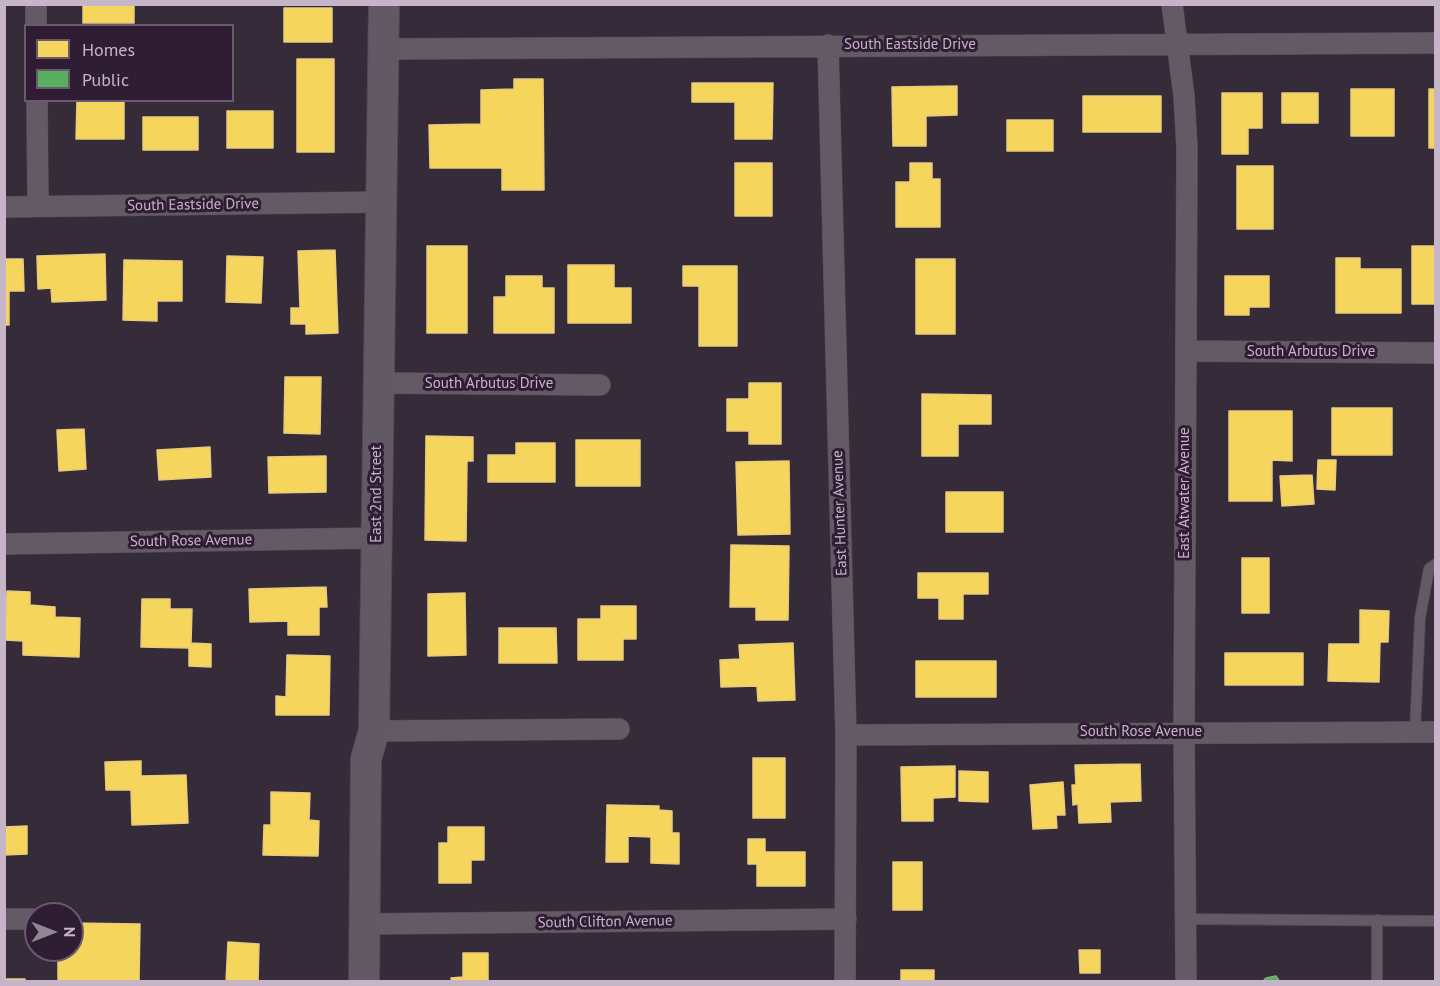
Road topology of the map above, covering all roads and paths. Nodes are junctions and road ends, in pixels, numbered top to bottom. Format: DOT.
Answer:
graph roads {
  1 [pos="36,4"];
  2 [pos="384,4"];
  3 [pos="1172,4"];
  4 [pos="36,24"];
  5 [pos="1176,43"];
  6 [pos="1436,43"];
  7 [pos="828,45"];
  8 [pos="384,49"];
  9 [pos="37,102"];
  10 [pos="381,202"];
  11 [pos="38,206"];
  12 [pos="4,207"];
  13 [pos="1186,351"];
  14 [pos="1436,353"];
  15 [pos="378,383"];
  16 [pos="600,385"];
  17 [pos="377,538"];
  18 [pos="4,544"];
  19 [pos="1436,564"];
  20 [pos="619,729"];
  21 [pos="374,731"];
  22 [pos="1184,732"];
  23 [pos="1425,732"];
  24 [pos="846,735"];
  25 [pos="24,919"];
  26 [pos="846,919"];
  27 [pos="1185,919"];
  28 [pos="4,920"];
  29 [pos="1377,920"];
  30 [pos="1436,921"];
  31 [pos="364,924"];
  32 [pos="364,981"];
  33 [pos="845,981"];
  34 [pos="1186,981"];
  35 [pos="1377,981"];
  1 -- 4 [label="street"];
  2 -- 8 [label="street, East 2nd Street"];
  3 -- 5 [label="street, East Atwater Avenue"];
  5 -- 6 [label="street, South Eastside Drive"];
  5 -- 7 [label="street, South Eastside Drive"];
  5 -- 13 [label="street, East Atwater Avenue"];
  7 -- 8 [label="street, South Eastside Drive"];
  7 -- 24 [label="street, East Hunter Avenue"];
  8 -- 10 [label="street, East 2nd Street"];
  9 -- 11 [label="street"];
  10 -- 11 [label="street, South Eastside Drive"];
  10 -- 15 [label="street, East 2nd Street"];
  11 -- 12 [label="street, South Eastside Drive"];
  13 -- 14 [label="street, South Arbutus Drive"];
  13 -- 22 [label="street, East Atwater Avenue"];
  15 -- 16 [label="street, South Arbutus Drive"];
  15 -- 17 [label="street, East 2nd Street"];
  17 -- 18 [label="street, South Rose Avenue"];
  17 -- 21 [label="street, East 2nd Street"];
  19 -- 23 [label="lane"];
  20 -- 21 [label="street"];
  21 -- 31 [label="street, East 2nd Street"];
  22 -- 23 [label="street, South Rose Avenue"];
  22 -- 24 [label="street, South Rose Avenue"];
  22 -- 27 [label="street, East Atwater Avenue"];
  24 -- 26 [label="street, East Hunter Avenue"];
  25 -- 28 [label="street"];
  26 -- 31 [label="street, South Clifton Avenue"];
  26 -- 33 [label="street, East Hunter Avenue"];
  27 -- 29 [label="lane"];
  27 -- 34 [label="street, East Atwater Avenue"];
  29 -- 30 [label="lane"];
  29 -- 35 [label="lane"];
  31 -- 32 [label="street, East 2nd Street"];
}
